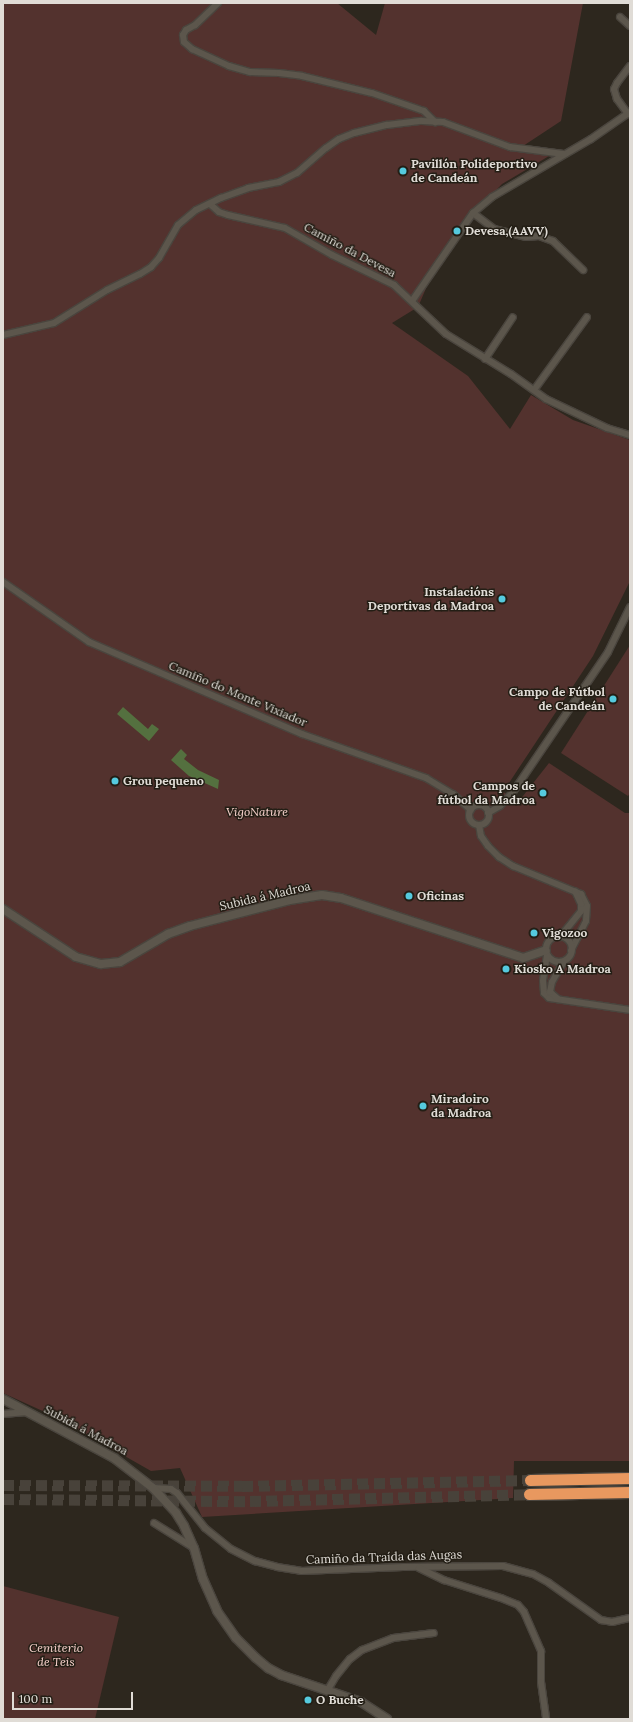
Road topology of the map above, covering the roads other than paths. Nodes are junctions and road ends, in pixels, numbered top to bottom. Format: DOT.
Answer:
graph roads {
  1 [pos="218,3"];
  2 [pos="620,17"];
  3 [pos="630,26"];
  4 [pos="630,66"];
  5 [pos="629,113"];
  6 [pos="435,122"];
  7 [pos="564,154"];
  8 [pos="210,204"];
  9 [pos="473,213"];
  10 [pos="583,270"];
  11 [pos="412,302"];
  12 [pos="513,317"];
  13 [pos="587,317"];
  14 [pos="3,335"];
  15 [pos="485,359"];
  16 [pos="534,390"];
  17 [pos="630,434"];
  18 [pos="3,582"];
  19 [pos="630,607"];
  20 [pos="471,810"];
  21 [pos="488,813"];
  22 [pos="479,825"];
  23 [pos="574,890"];
  24 [pos="3,909"];
  25 [pos="560,936"];
  26 [pos="571,950"];
  27 [pos="547,952"];
  28 [pos="564,961"];
  29 [pos="559,1000"];
  30 [pos="630,1010"];
  31 [pos="3,1399"];
  32 [pos="27,1412"];
  33 [pos="3,1414"];
  34 [pos="630,1478"];
  35 [pos="530,1480"];
  36 [pos="153,1488"];
  37 [pos="630,1492"];
  38 [pos="529,1494"];
  39 [pos="154,1523"];
  40 [pos="194,1548"];
  41 [pos="416,1566"];
  42 [pos="630,1618"];
  43 [pos="623,1620"];
  44 [pos="630,1623"];
  45 [pos="434,1633"];
  46 [pos="328,1691"];
  47 [pos="382,1718"];
  48 [pos="546,1719"];
  1 -- 6 [label="street"];
  2 -- 3 [label="street"];
  4 -- 5 [label="street"];
  5 -- 7 [label="street"];
  6 -- 7 [label="street"];
  6 -- 8 [label="street"];
  7 -- 9 [label="street"];
  8 -- 11 [label="street, Camiño da Devesa"];
  8 -- 14 [label="street"];
  9 -- 10 [label="street"];
  9 -- 11 [label="street"];
  11 -- 15 [label="street, Camiño da Devesa"];
  12 -- 15 [label="street"];
  13 -- 16 [label="street"];
  15 -- 16 [label="street, Camiño da Devesa"];
  16 -- 17 [label="street, Camiño da Devesa"];
  18 -- 20 [label="street, Camiño do Monte Vixiador"];
  19 -- 21 [label="street"];
  20 -- 21 [label="street"];
  20 -- 22 [label="street"];
  21 -- 22 [label="street"];
  22 -- 23 [label="street"];
  23 -- 25 [label="street"];
  23 -- 26 [label="street"];
  24 -- 27 [label="street, Subida á Madroa"];
  25 -- 26 [label="street"];
  25 -- 27 [label="street"];
  26 -- 28 [label="street"];
  27 -- 28 [label="street"];
  27 -- 29 [label="street"];
  28 -- 29 [label="street"];
  29 -- 30 [label="street"];
  31 -- 32 [label="street, Subida á Madroa"];
  32 -- 33 [label="street"];
  32 -- 36 [label="street, Subida á Madroa"];
  34 -- 35 [label="highway"];
  36 -- 40 [label="street, Subida á Madroa"];
  36 -- 41 [label="street, Camiño da Traída das Augas"];
  37 -- 38 [label="highway"];
  39 -- 40 [label="street"];
  40 -- 46 [label="street, Subida á Madroa"];
  41 -- 43 [label="street, Camiño da Traída das Augas"];
  41 -- 48 [label="street"];
  42 -- 43 [label="street, Camiño da Traída das Augas"];
  43 -- 44 [label="street"];
  45 -- 46 [label="street"];
  46 -- 47 [label="street, Subida á Madroa"];
}
